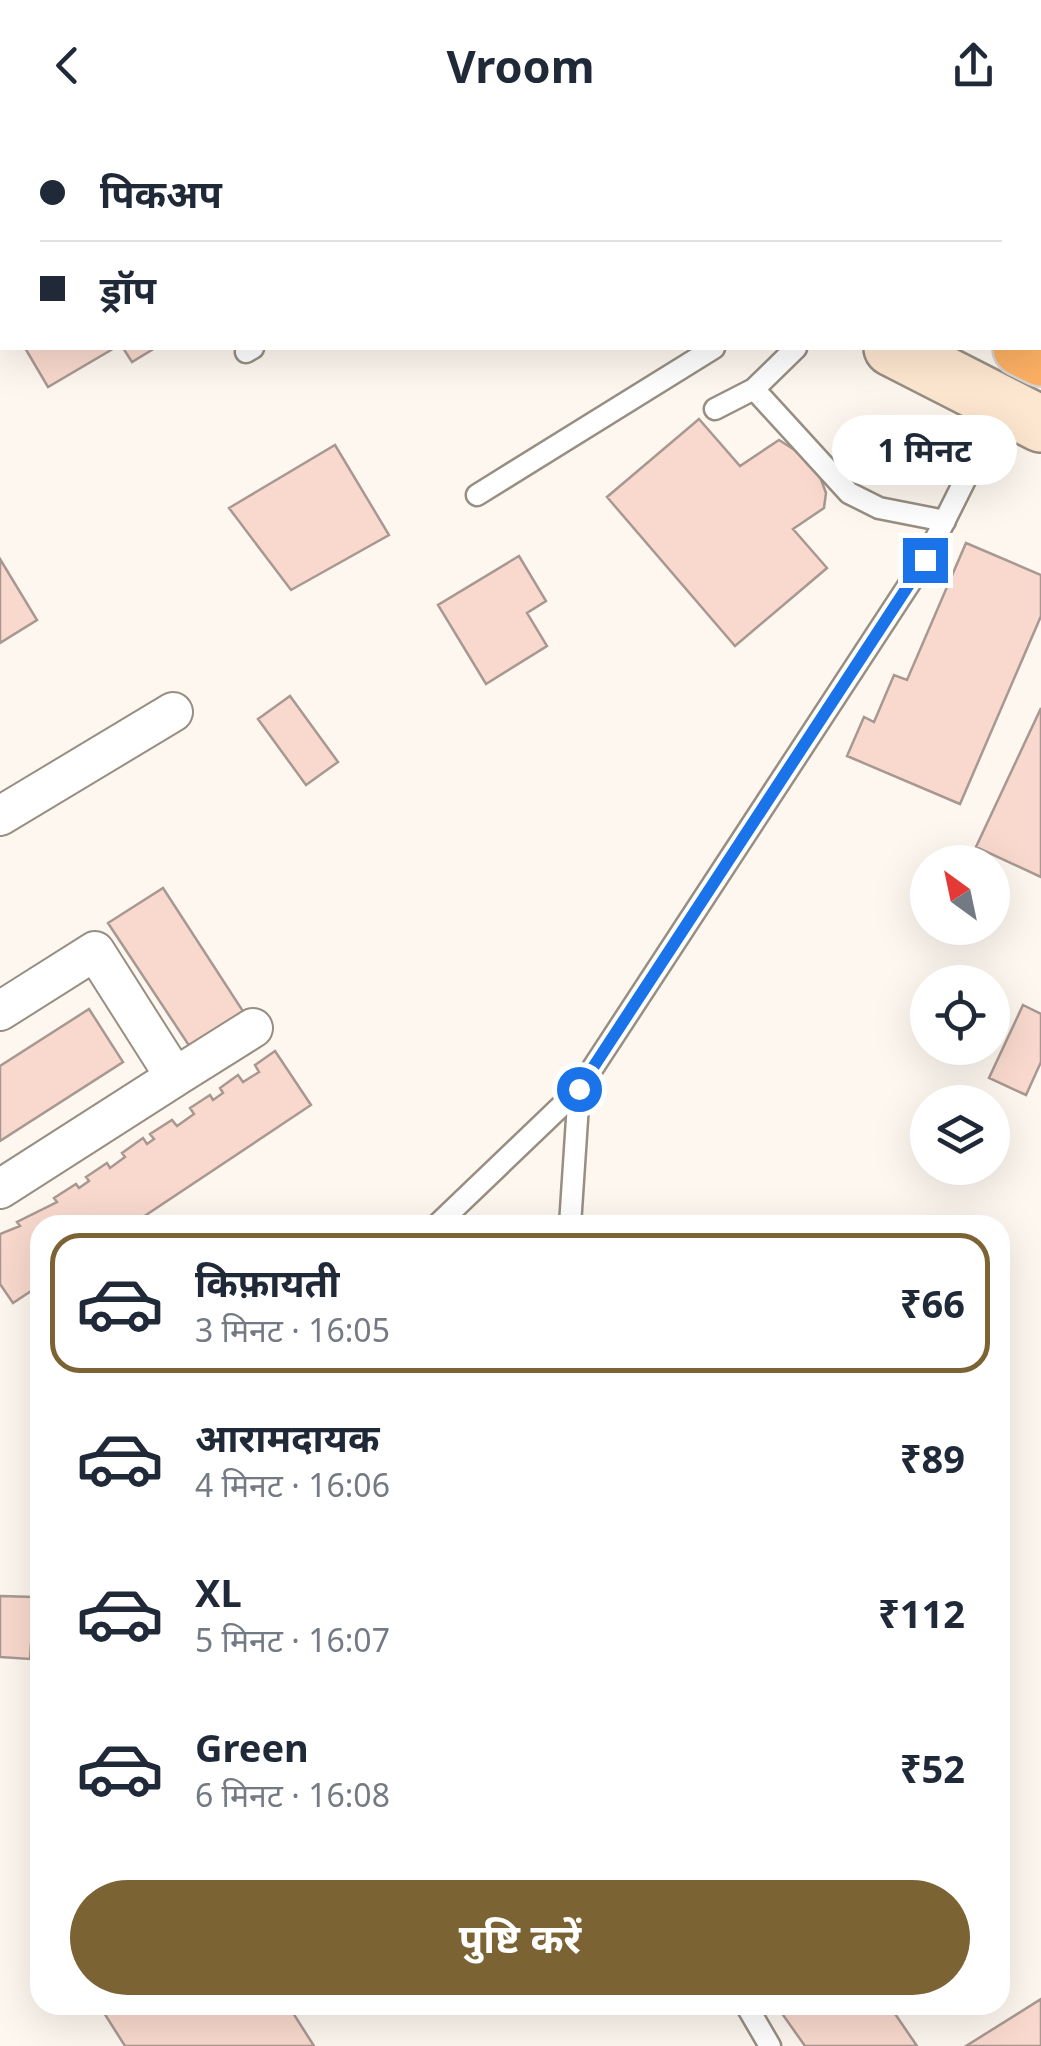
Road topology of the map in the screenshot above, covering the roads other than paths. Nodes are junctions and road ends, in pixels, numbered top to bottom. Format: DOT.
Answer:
graph roads {
  1 [pos="711,350"];
  2 [pos="794,350"];
  3 [pos="901,350"];
  4 [pos="1024,377"];
  5 [pos="754,389"];
  6 [pos="715,410"];
  7 [pos="477,495"];
  8 [pos="945,521"];
  9 [pos="173,712"];
  10 [pos="0,816"];
  11 [pos="0,1011"];
  12 [pos="253,1028"];
  13 [pos="175,1077"];
  14 [pos="579,1089"];
  15 [pos="0,1189"];
  16 [pos="447,1215"];
  17 [pos="571,1215"];
  18 [pos="752,2015"];
  19 [pos="770,2046"];
  1 -- 7 [label="lane"];
  2 -- 5 [label="lane"];
  3 -- 4 [label="street"];
  4 -- 8 [label="lane"];
  5 -- 6 [label="lane"];
  5 -- 8 [label="lane"];
  8 -- 14 [label="lane"];
  9 -- 10 [label="street"];
  11 -- 13 [label="street"];
  12 -- 13 [label="street"];
  13 -- 15 [label="street"];
  14 -- 16 [label="lane"];
  14 -- 17 [label="lane"];
  18 -- 19 [label="lane"];
}
